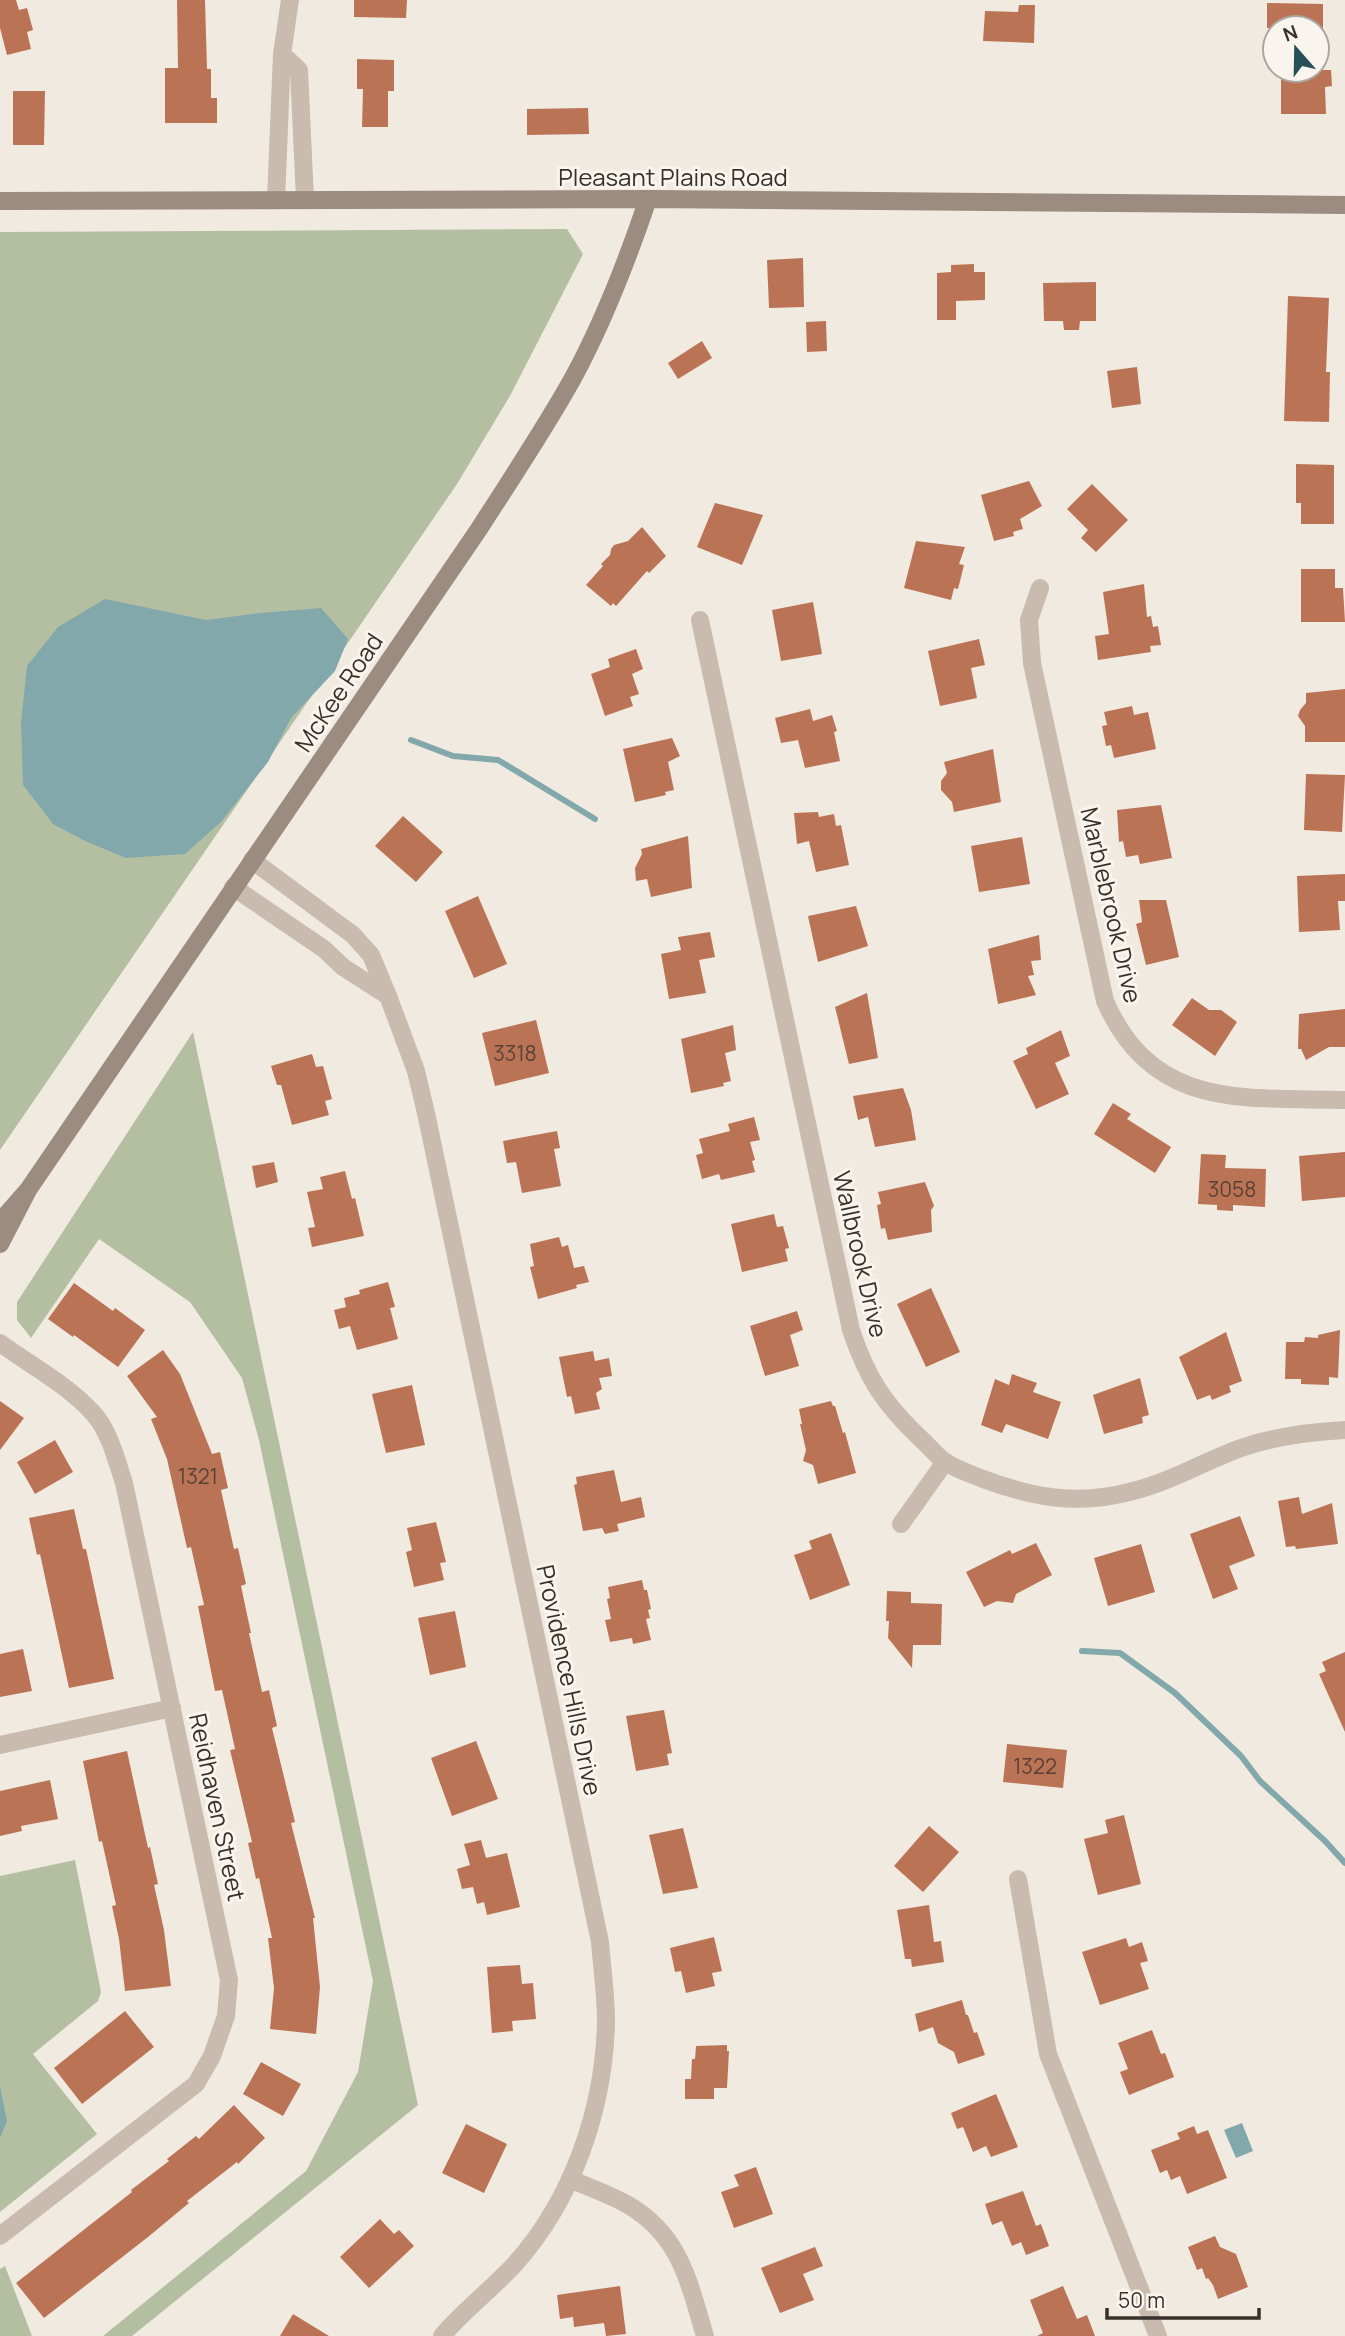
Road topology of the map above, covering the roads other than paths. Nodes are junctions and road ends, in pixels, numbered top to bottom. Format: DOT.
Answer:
graph roads {
  1 [pos="290,0"];
  2 [pos="282,54"];
  3 [pos="276,200"];
  4 [pos="305,200"];
  5 [pos="649,200"];
  6 [pos="0,201"];
  7 [pos="1345,205"];
  8 [pos="1040,588"];
  9 [pos="700,620"];
  10 [pos="252,860"];
  11 [pos="233,887"];
  12 [pos="388,996"];
  13 [pos="1345,1100"];
  14 [pos="28,1190"];
  15 [pos="0,1222"];
  16 [pos="0,1244"];
  17 [pos="0,1343"];
  18 [pos="1345,1430"];
  19 [pos="945,1462"];
  20 [pos="901,1524"];
  21 [pos="172,1708"];
  22 [pos="0,1745"];
  23 [pos="1018,1879"];
  24 [pos="570,2179"];
  25 [pos="0,2236"];
  26 [pos="442,2336"];
  27 [pos="705,2336"];
  28 [pos="1158,2336"];
  1 -- 2 [label="street"];
  2 -- 3 [label="street"];
  2 -- 4 [label="street"];
  3 -- 4 [label="street, Pleasant Plains Road"];
  3 -- 6 [label="street, Pleasant Plains Road"];
  4 -- 5 [label="street, Pleasant Plains Road"];
  5 -- 7 [label="street, Pleasant Plains Road"];
  5 -- 10 [label="street, McKee Road"];
  8 -- 13 [label="street, Marblebrook Drive"];
  9 -- 19 [label="street, Wallbrook Drive"];
  10 -- 11 [label="street, McKee Road"];
  10 -- 12 [label="street, Providence Hills Drive"];
  11 -- 12 [label="street"];
  11 -- 14 [label="street, McKee Road"];
  12 -- 24 [label="street, Providence Hills Drive"];
  14 -- 15 [label="street, McKee Road"];
  14 -- 16 [label="street, McKee Road"];
  17 -- 21 [label="street, Reidhaven Street"];
  18 -- 19 [label="street, Wallbrook Drive"];
  19 -- 20 [label="street"];
  21 -- 22 [label="street"];
  21 -- 25 [label="street, Reidhaven Street"];
  23 -- 28 [label="street"];
  24 -- 26 [label="street, Providence Hills Drive"];
  24 -- 27 [label="street"];
}
